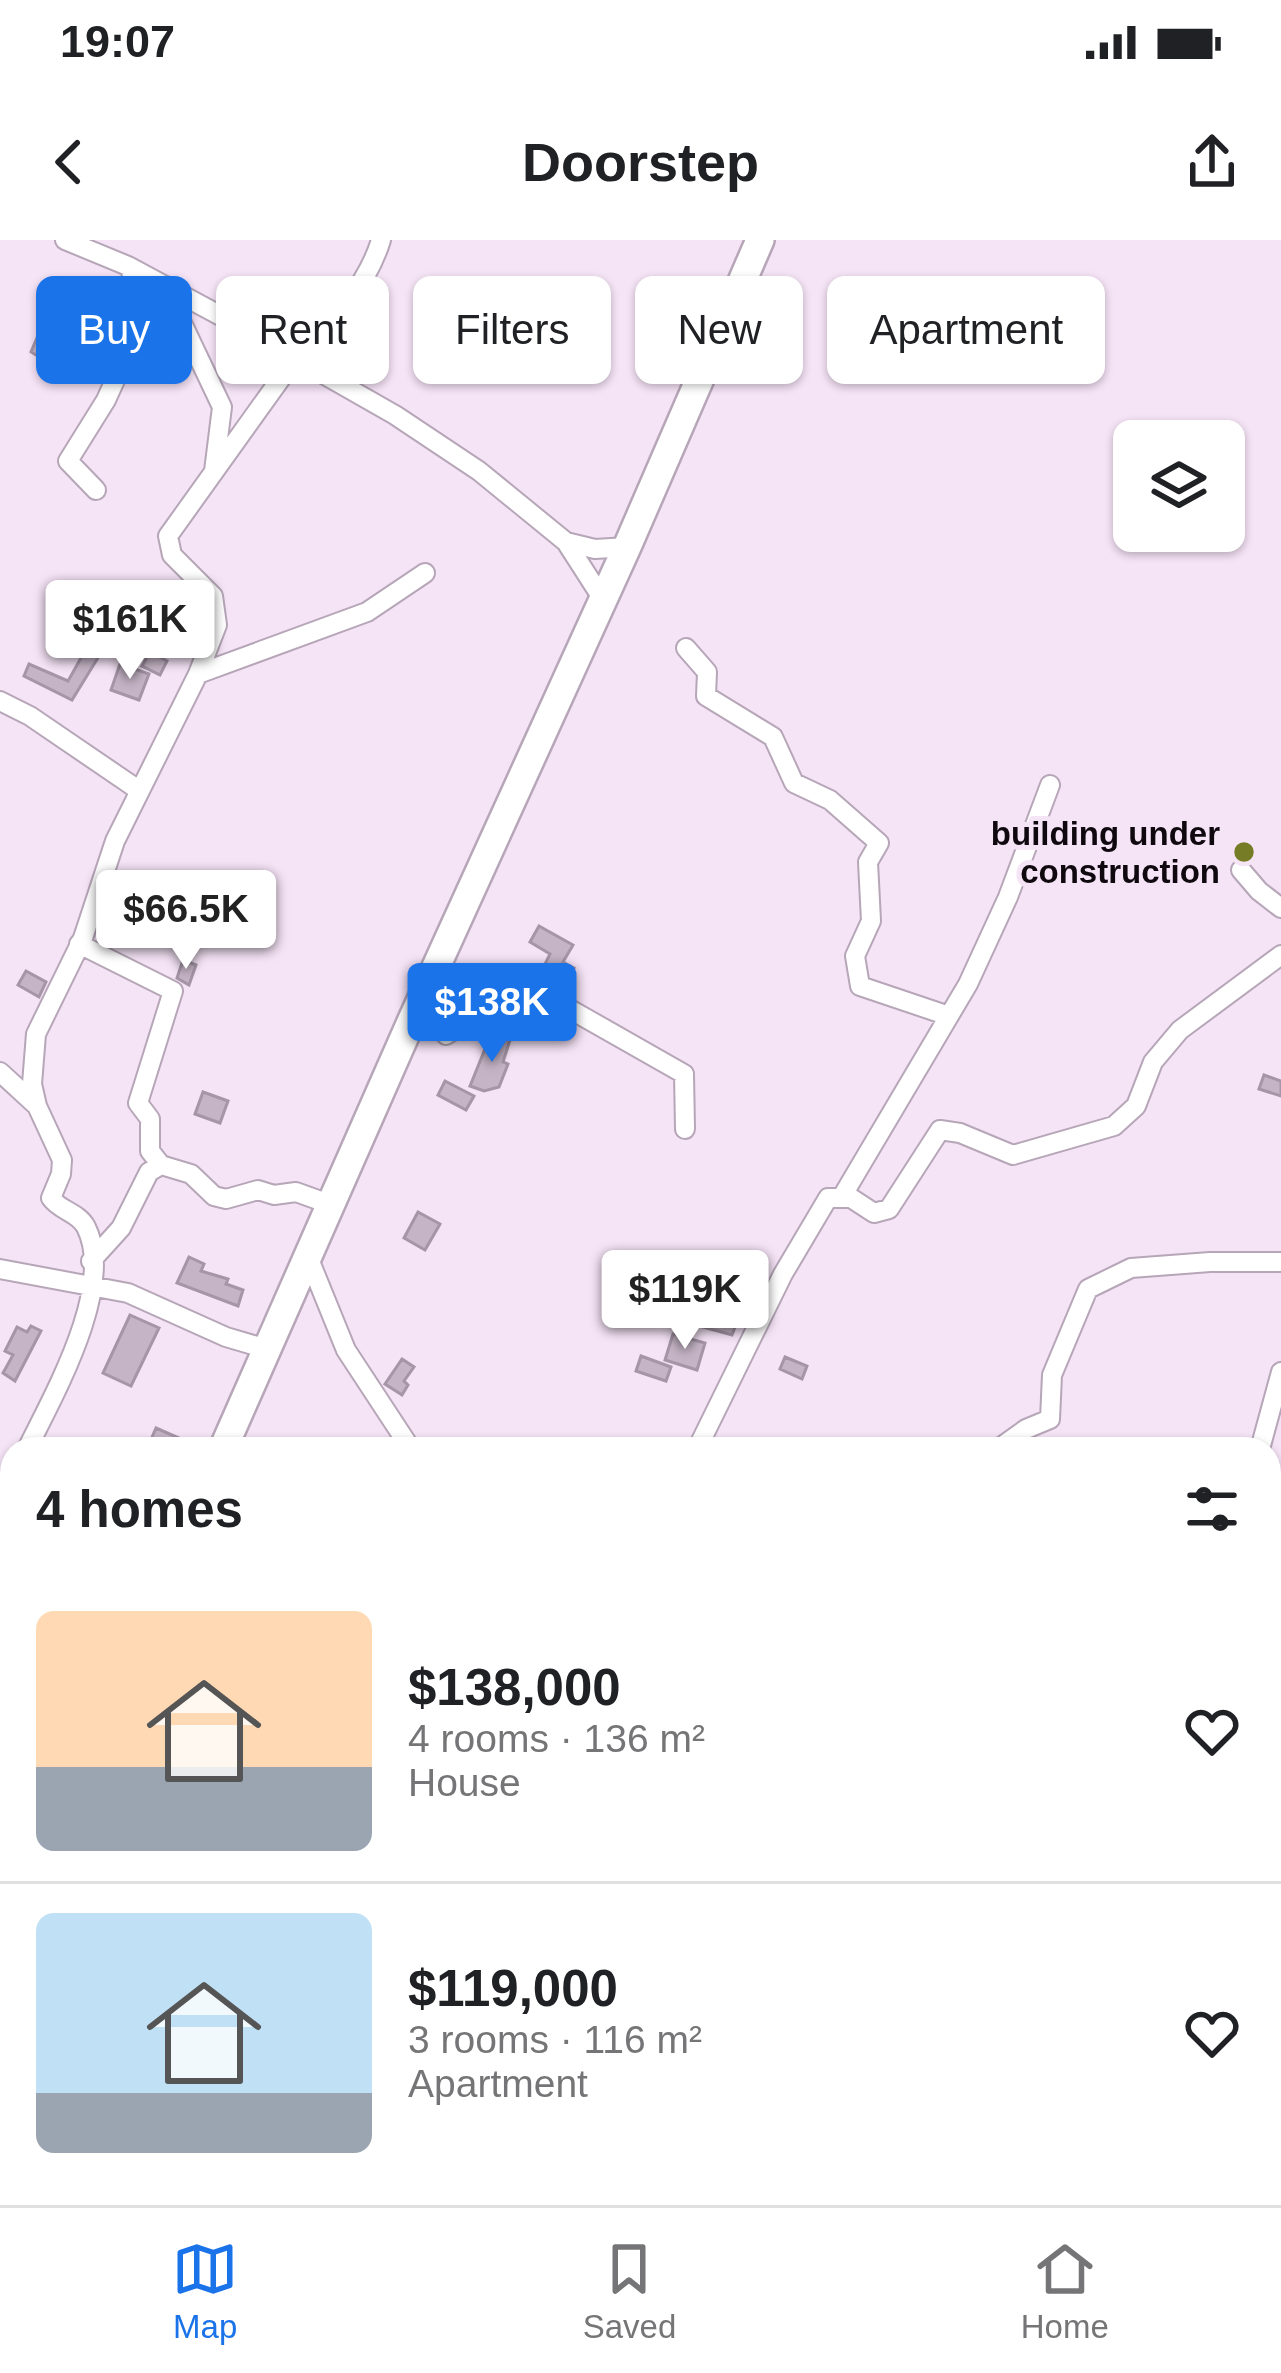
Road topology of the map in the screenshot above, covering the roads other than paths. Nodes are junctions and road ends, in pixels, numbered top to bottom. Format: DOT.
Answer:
graph roads {
  1 [pos="65,240"];
  2 [pos="381,240"];
  3 [pos="760,240"];
  4 [pos="128,266"];
  5 [pos="147,276"];
  6 [pos="364,276"];
  7 [pos="192,344"];
  8 [pos="276,384"];
  9 [pos="339,384"];
  10 [pos="213,473"];
  11 [pos="96,490"];
  12 [pos="566,542"];
  13 [pos="627,548"];
  14 [pos="425,574"];
  15 [pos="602,598"];
  16 [pos="686,648"];
  17 [pos="198,674"];
  18 [pos="0,701"];
  19 [pos="1050,785"];
  20 [pos="140,791"];
  21 [pos="1241,870"];
  22 [pos="1281,908"];
  23 [pos="79,944"];
  24 [pos="1281,955"];
  25 [pos="949,1016"];
  26 [pos="446,1035"];
  27 [pos="0,1072"];
  28 [pos="37,1106"];
  29 [pos="685,1129"];
  30 [pos="161,1166"];
  31 [pos="843,1196"];
  32 [pos="332,1205"];
  33 [pos="309,1259"];
  34 [pos="91,1261"];
  35 [pos="1281,1262"];
  36 [pos="0,1269"];
  37 [pos="94,1289"];
  38 [pos="267,1349"];
  39 [pos="1281,1372"];
  40 [pos="33,1437"];
  41 [pos="229,1437"];
  42 [pos="403,1437"];
  43 [pos="703,1437"];
  44 [pos="1015,1437"];
  45 [pos="1263,1437"];
  1 -- 4 [label="street"];
  2 -- 6 [label="street"];
  3 -- 13 [label="main road"];
  4 -- 5 [label="street"];
  4 -- 11 [label="street"];
  7 -- 10 [label="street"];
  8 -- 10 [label="street"];
  9 -- 12 [label="street"];
  10 -- 17 [label="street"];
  12 -- 13 [label="street"];
  12 -- 15 [label="street"];
  13 -- 15 [label="main road"];
  14 -- 17 [label="street"];
  15 -- 32 [label="main road"];
  16 -- 25 [label="street"];
  17 -- 20 [label="street"];
  18 -- 20 [label="street"];
  19 -- 25 [label="street"];
  20 -- 23 [label="street"];
  21 -- 22 [label="street"];
  23 -- 28 [label="street"];
  23 -- 30 [label="street"];
  24 -- 31 [label="street"];
  25 -- 31 [label="street"];
  26 -- 29 [label="street"];
  27 -- 28 [label="street"];
  28 -- 34 [label="street"];
  30 -- 32 [label="street"];
  30 -- 34 [label="street"];
  31 -- 43 [label="street"];
  32 -- 33 [label="main road"];
  33 -- 38 [label="main road"];
  33 -- 42 [label="street"];
  34 -- 37 [label="street"];
  35 -- 44 [label="street"];
  36 -- 37 [label="street"];
  37 -- 38 [label="street"];
  37 -- 40 [label="street"];
  38 -- 41 [label="main road"];
  39 -- 45 [label="street"];
}
